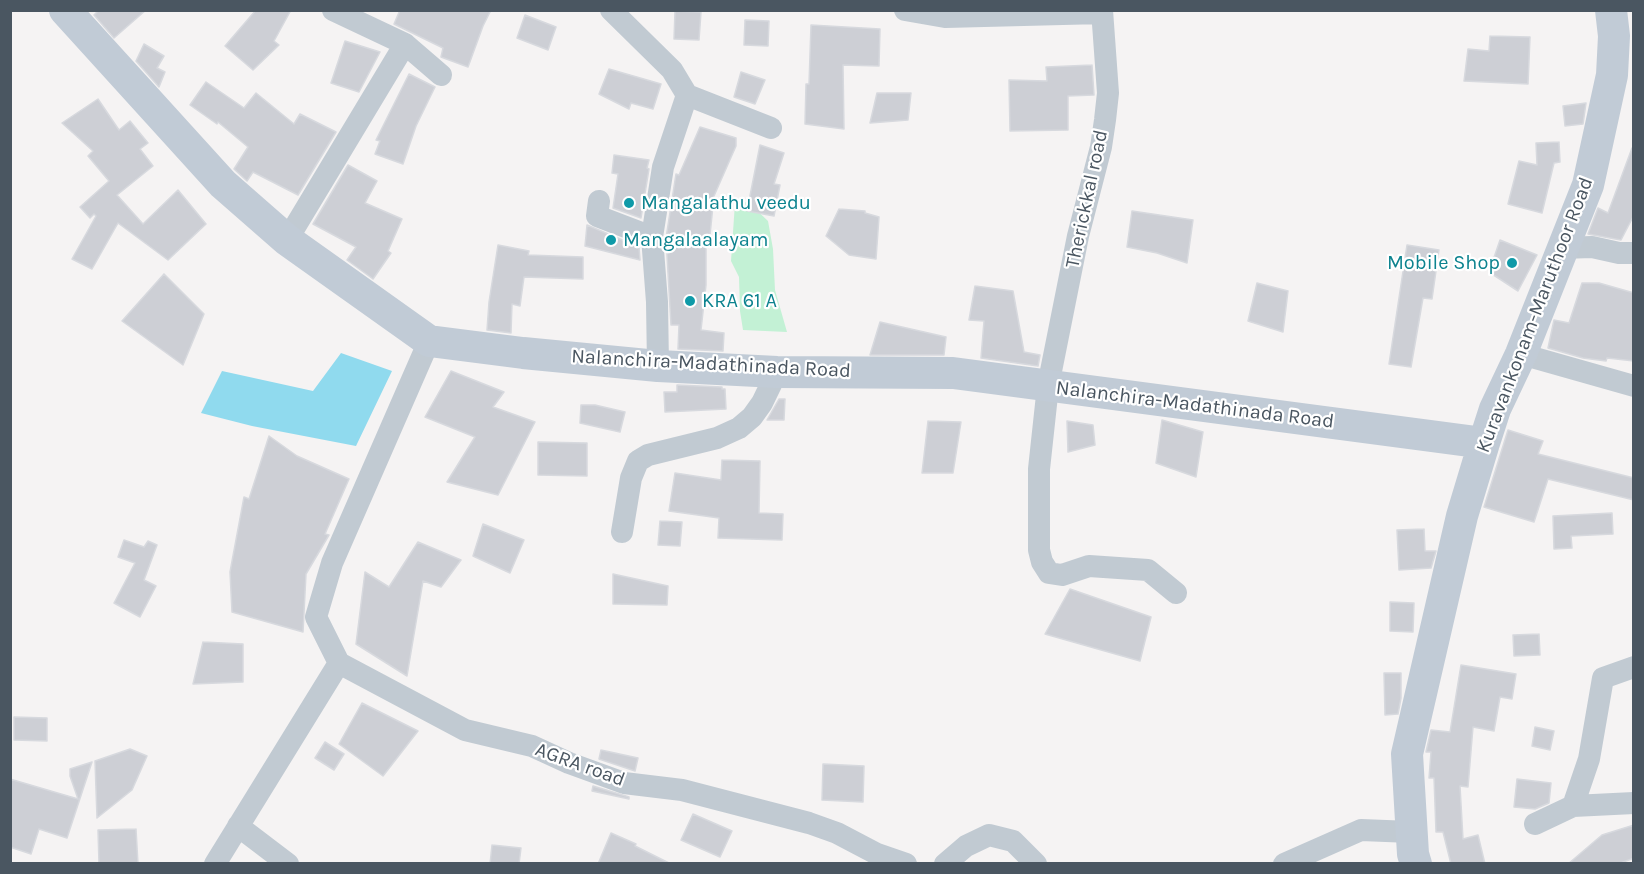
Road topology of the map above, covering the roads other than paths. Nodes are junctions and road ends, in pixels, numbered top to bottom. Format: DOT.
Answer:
graph roads {
  1 [pos="333,10"];
  2 [pos="611,10"];
  3 [pos="905,10"];
  4 [pos="1611,10"];
  5 [pos="1102,12"];
  6 [pos="75,15"];
  7 [pos="405,44"];
  8 [pos="441,75"];
  9 [pos="687,95"];
  10 [pos="771,128"];
  11 [pos="599,201"];
  12 [pos="652,237"];
  13 [pos="287,240"];
  14 [pos="1562,248"];
  15 [pos="1634,254"];
  16 [pos="429,341"];
  17 [pos="1521,354"];
  18 [pos="658,366"];
  19 [pos="777,372"];
  20 [pos="1048,386"];
  21 [pos="1634,386"];
  22 [pos="1484,443"];
  23 [pos="622,532"];
  24 [pos="1176,593"];
  25 [pos="339,663"];
  26 [pos="1634,667"];
  27 [pos="1634,802"];
  28 [pos="1573,806"];
  29 [pos="1535,824"];
  30 [pos="238,826"];
  31 [pos="1411,832"];
  32 [pos="215,864"];
  33 [pos="288,864"];
  34 [pos="906,864"];
  35 [pos="945,864"];
  36 [pos="1036,864"];
  37 [pos="1284,864"];
  38 [pos="1416,864"];
  1 -- 7 [label="street"];
  2 -- 9 [label="street"];
  3 -- 5 [label="street"];
  4 -- 14 [label="street, Kuravankonam-Maruthoor Road"];
  5 -- 20 [label="street, Therickkal road"];
  6 -- 13 [label="street, Nalanchira-Madathinada Road"];
  7 -- 8 [label="street"];
  7 -- 13 [label="street"];
  9 -- 10 [label="street"];
  9 -- 12 [label="street"];
  11 -- 12 [label="street"];
  12 -- 18 [label="street"];
  13 -- 16 [label="street, Nalanchira-Madathinada Road"];
  14 -- 15 [label="street"];
  14 -- 17 [label="street, Kuravankonam-Maruthoor Road"];
  16 -- 18 [label="street, Nalanchira-Madathinada Road"];
  16 -- 25 [label="street"];
  17 -- 21 [label="street"];
  17 -- 22 [label="street, Kuravankonam-Maruthoor Road"];
  18 -- 19 [label="street, Nalanchira-Madathinada Road"];
  19 -- 20 [label="street, Nalanchira-Madathinada Road"];
  19 -- 23 [label="street"];
  20 -- 22 [label="street, Nalanchira-Madathinada Road"];
  20 -- 24 [label="street, Therickkal road"];
  22 -- 31 [label="street, Kuravankonam-Maruthoor Road"];
  25 -- 30 [label="street"];
  25 -- 34 [label="street, AGRA road"];
  26 -- 28 [label="street"];
  27 -- 28 [label="street"];
  28 -- 29 [label="street"];
  30 -- 32 [label="street"];
  30 -- 33 [label="street"];
  31 -- 37 [label="street"];
  31 -- 38 [label="street, Kuravankonam-Maruthoor Road"];
  35 -- 36 [label="street"];
}
